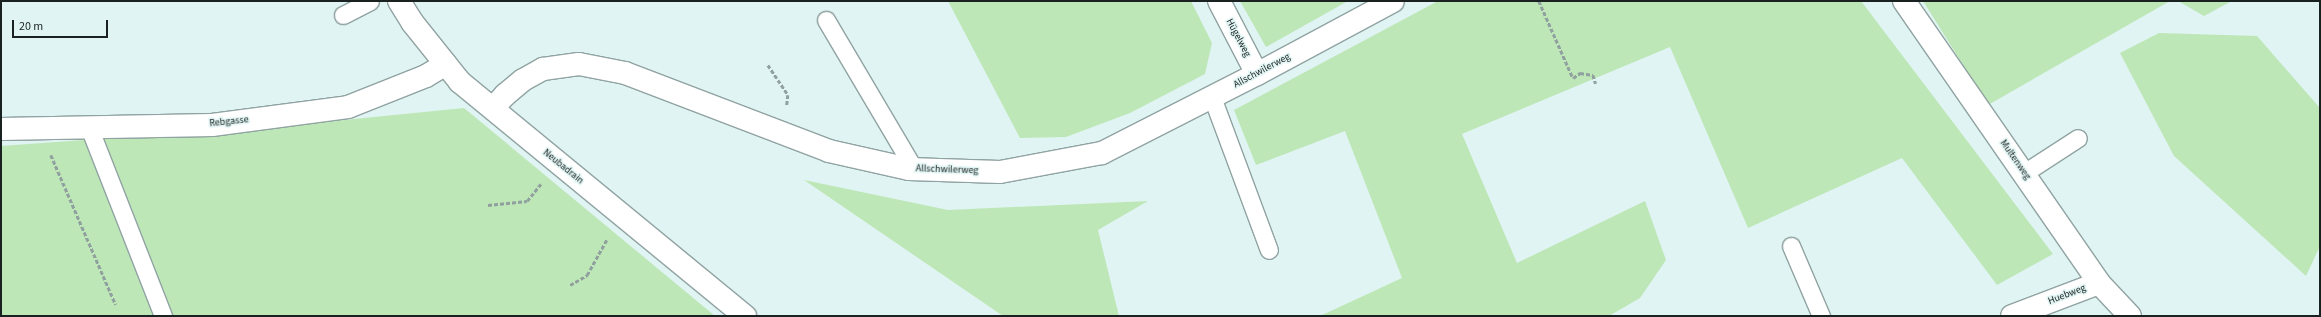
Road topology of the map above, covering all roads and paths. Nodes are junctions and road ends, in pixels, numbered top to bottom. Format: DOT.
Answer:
graph roads {
  1 [pos="370,1"];
  2 [pos="399,1"];
  3 [pos="1219,1"];
  4 [pos="1393,1"];
  5 [pos="1539,1"];
  6 [pos="1904,1"];
  7 [pos="343,15"];
  8 [pos="826,20"];
  9 [pos="446,64"];
  10 [pos="768,65"];
  11 [pos="1257,74"];
  12 [pos="1596,84"];
  13 [pos="1212,97"];
  14 [pos="493,108"];
  15 [pos="90,127"];
  16 [pos="1,129"];
  17 [pos="40,129"];
  18 [pos="784,134"];
  19 [pos="2078,138"];
  20 [pos="558,164"];
  21 [pos="914,169"];
  22 [pos="2024,173"];
  23 [pos="488,205"];
  24 [pos="621,214"];
  25 [pos="1791,246"];
  26 [pos="1269,250"];
  27 [pos="2099,283"];
  28 [pos="570,285"];
  29 [pos="116,305"];
  30 [pos="163,316"];
  31 [pos="745,316"];
  32 [pos="1821,316"];
  33 [pos="2012,316"];
  34 [pos="2130,316"];
  1 -- 7 [label="lane"];
  2 -- 9 [label="street, Neubadrain"];
  3 -- 11 [label="street, Hügelweg"];
  4 -- 11 [label="street, Allschwilerweg"];
  5 -- 12 [label="path"];
  6 -- 22 [label="street, Multenweg"];
  8 -- 21 [label="lane"];
  9 -- 14 [label="street, Neubadrain"];
  9 -- 15 [label="street, Rebgasse"];
  10 -- 18 [label="path"];
  11 -- 13 [label="street, Allschwilerweg"];
  13 -- 21 [label="street, Allschwilerweg"];
  13 -- 26 [label="lane"];
  14 -- 18 [label="street, Allschwilerweg"];
  14 -- 20 [label="street, Neubadrain"];
  15 -- 17 [label="street, Rebgasse"];
  15 -- 30 [label="lane"];
  16 -- 17 [label="street, Rebgasse"];
  17 -- 29 [label="path"];
  18 -- 21 [label="street, Allschwilerweg"];
  19 -- 22 [label="lane"];
  20 -- 23 [label="path"];
  20 -- 24 [label="street, Neubadrain"];
  22 -- 27 [label="street, Multenweg"];
  24 -- 28 [label="path"];
  24 -- 31 [label="street, Neubadrain"];
  25 -- 32 [label="lane"];
  27 -- 33 [label="street, Huebweg"];
  27 -- 34 [label="street, Multenweg"];
}
